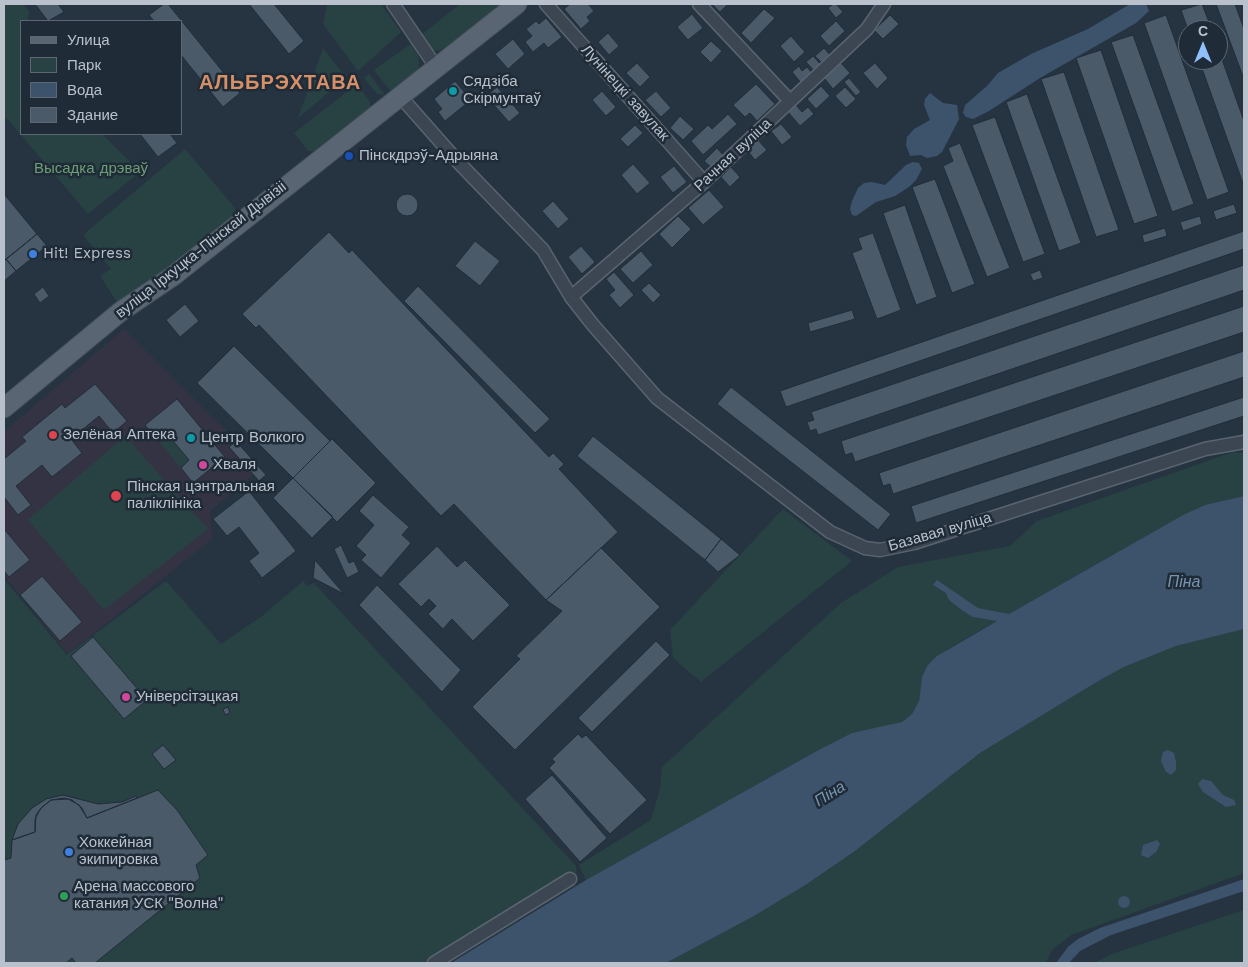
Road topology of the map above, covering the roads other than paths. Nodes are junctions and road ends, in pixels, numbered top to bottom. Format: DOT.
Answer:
graph roads {
  1 [pos="393,4"];
  2 [pos="517,4"];
  3 [pos="546,4"];
  4 [pos="699,4"];
  5 [pos="884,4"];
  6 [pos="436,67"];
  7 [pos="400,96"];
  8 [pos="790,101"];
  9 [pos="704,182"];
  10 [pos="571,297"];
  11 [pos="4,408"];
  12 [pos="1244,442"];
  13 [pos="570,879"];
  14 [pos="434,963"];
  1 -- 6 [label="street"];
  2 -- 6 [label="main road, вуліца Іркуцка-Пінскай Дывізіі"];
  3 -- 9 [label="street, Лунінецкі завулак"];
  4 -- 8 [label="street"];
  5 -- 8 [label="street, Рачная вуліца"];
  6 -- 7 [label="main road, вуліца Іркуцка-Пінскай Дывізіі"];
  7 -- 10 [label="street"];
  7 -- 11 [label="main road, вуліца Іркуцка-Пінскай Дывізіі"];
  8 -- 9 [label="street, Рачная вуліца"];
  9 -- 10 [label="street, Рачная вуліца"];
  10 -- 12 [label="street, Базавая вуліца"];
  13 -- 14 [label="street"];
}
